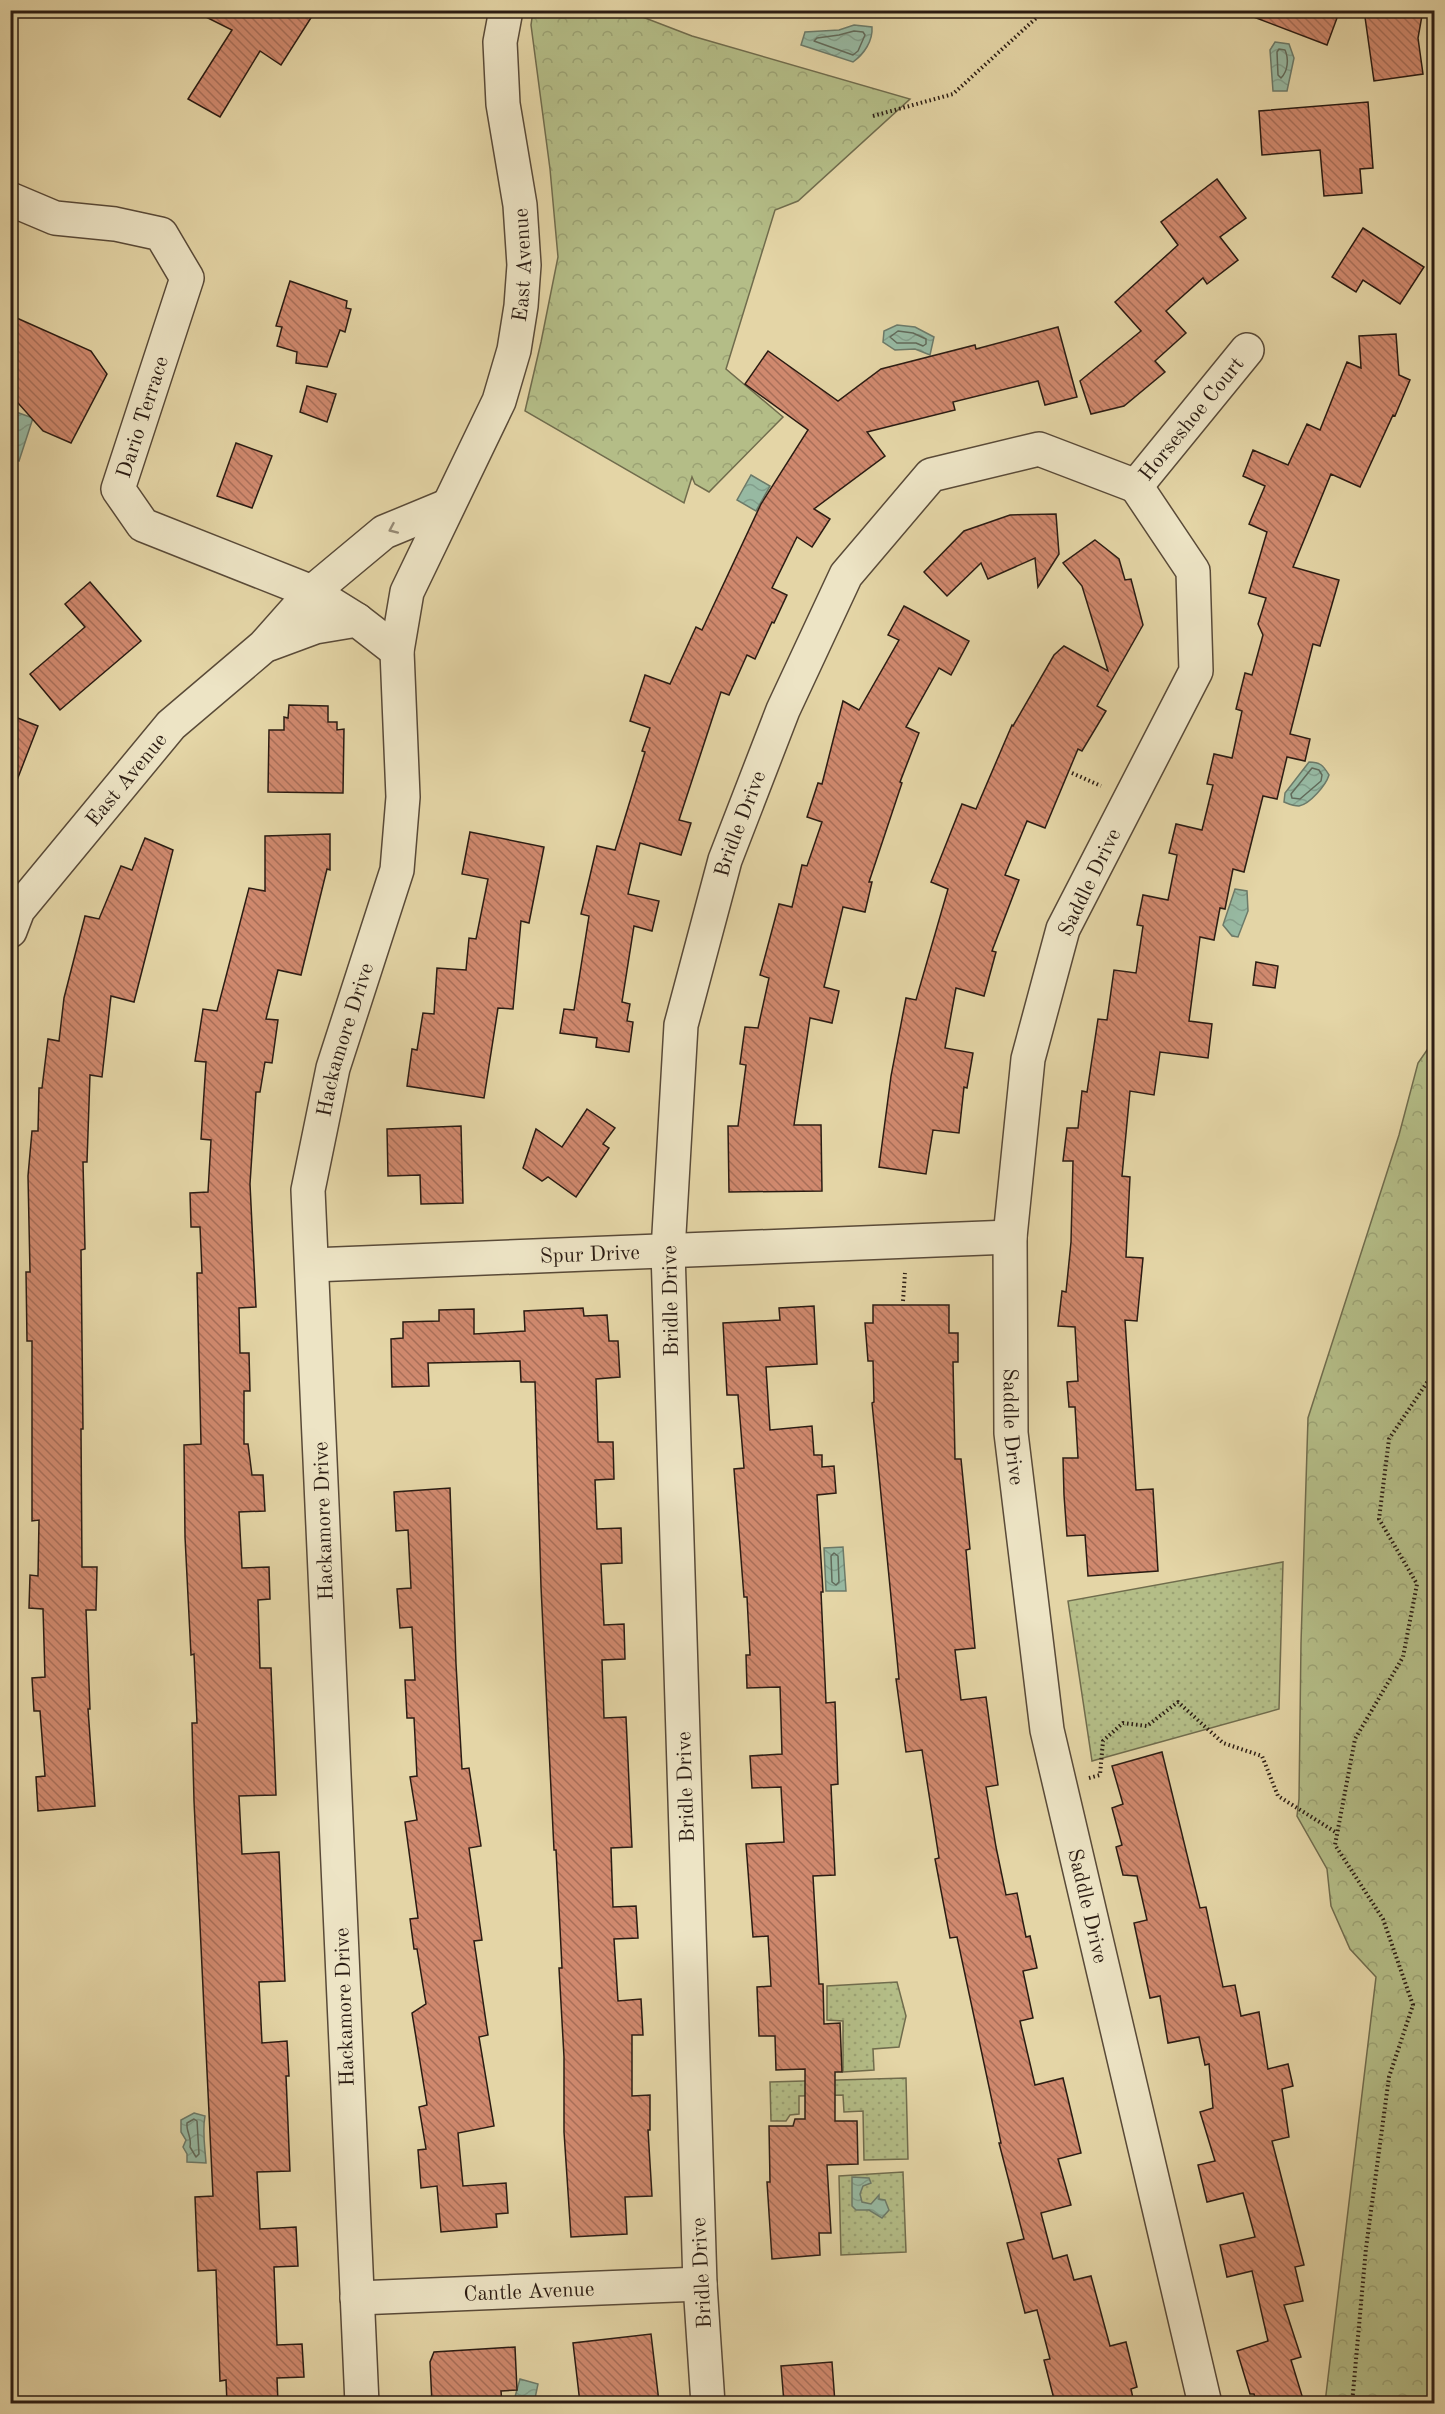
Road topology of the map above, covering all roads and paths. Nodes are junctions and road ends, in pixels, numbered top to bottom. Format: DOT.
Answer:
graph roads {
  1 [pos="506,10"];
  2 [pos="1045,10"];
  3 [pos="873,116"];
  4 [pos="10,199"];
  5 [pos="1247,350"];
  6 [pos="1136,486"];
  7 [pos="447,507"];
  8 [pos="312,592"];
  9 [pos="357,620"];
  10 [pos="264,646"];
  11 [pos="397,651"];
  12 [pos="1072,773"];
  13 [pos="1101,786"];
  14 [pos="13,916"];
  15 [pos="1010,1237"];
  16 [pos="668,1251"];
  17 [pos="312,1265"];
  18 [pos="905,1273"];
  19 [pos="903,1301"];
  20 [pos="1434,1372"];
  21 [pos="1082,1779"];
  22 [pos="1337,1833"];
  23 [pos="700,2284"];
  24 [pos="357,2298"];
  25 [pos="362,2403"];
  26 [pos="708,2403"];
  27 [pos="1205,2403"];
  28 [pos="1352,2403"];
  1 -- 7 [label="street, East Avenue"];
  2 -- 3 [label="path"];
  4 -- 8 [label="street, Dario Terrace"];
  5 -- 6 [label="street, Horseshoe Court"];
  6 -- 15 [label="street, Saddle Drive"];
  6 -- 16 [label="street, Bridle Drive"];
  7 -- 8 [label="street, East Avenue, one-way"];
  7 -- 11 [label="street, East Avenue"];
  8 -- 9 [label="street, Dario Terrace"];
  8 -- 10 [label="street, East Avenue"];
  9 -- 10 [label="street, East Avenue"];
  9 -- 11 [label="street"];
  10 -- 14 [label="street, East Avenue"];
  11 -- 17 [label="street, Hackamore Drive"];
  12 -- 13 [label="path"];
  15 -- 16 [label="street, Spur Drive"];
  15 -- 27 [label="street, Saddle Drive"];
  16 -- 17 [label="street, Spur Drive"];
  16 -- 23 [label="street, Bridle Drive"];
  17 -- 24 [label="street, Hackamore Drive"];
  18 -- 19 [label="path"];
  20 -- 22 [label="path"];
  21 -- 22 [label="path"];
  22 -- 28 [label="path"];
  23 -- 24 [label="street, Cantle Avenue"];
  23 -- 26 [label="street, Bridle Drive"];
  24 -- 25 [label="street, Hackamore Drive"];
}
